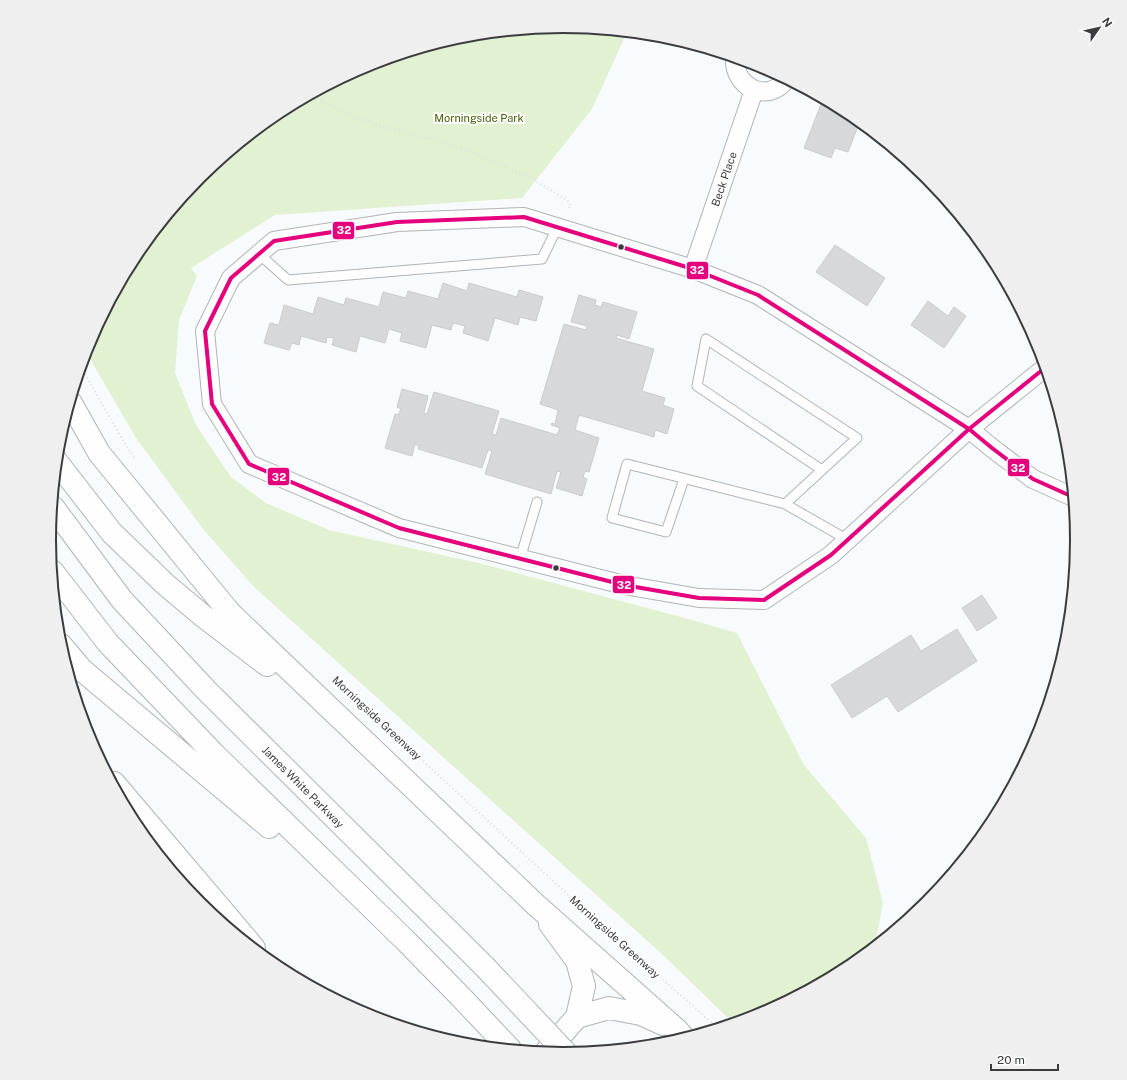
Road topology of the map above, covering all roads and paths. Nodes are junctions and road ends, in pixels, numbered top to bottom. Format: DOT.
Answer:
graph roads {
  1 [pos="735,63"];
  2 [pos="782,83"];
  3 [pos="754,90"];
  4 [pos="316,98"];
  5 [pos="557,228"];
  6 [pos="259,254"];
  7 [pos="693,268"];
  8 [pos="1042,371"];
  9 [pos="85,373"];
  10 [pos="74,410"];
  11 [pos="969,428"];
  12 [pos="136,460"];
  13 [pos="62,468"];
  14 [pos="822,470"];
  15 [pos="684,479"];
  16 [pos="1068,496"];
  17 [pos="537,502"];
  18 [pos="785,504"];
  19 [pos="58,513"];
  20 [pos="848,540"];
  21 [pos="520,559"];
  22 [pos="59,579"];
  23 [pos="70,656"];
  24 [pos="330,675"];
  25 [pos="358,735"];
  26 [pos="128,800"];
  27 [pos="536,905"];
  28 [pos="236,926"];
  29 [pos="407,942"];
  30 [pos="577,1017"];
  31 [pos="713,1024"];
  32 [pos="680,1033"];
  33 [pos="680,1033"];
  34 [pos="505,1044"];
  35 [pos="551,1047"];
  36 [pos="560,1047"];
  1 -- 3 [label="street"];
  2 -- 3 [label="street"];
  3 -- 7 [label="street, Beck Place"];
  4 -- 5 [label="path"];
  5 -- 6 [label="street"];
  5 -- 6 [label="lane"];
  5 -- 7 [label="street"];
  6 -- 21 [label="street"];
  7 -- 11 [label="street"];
  8 -- 11 [label="street"];
  9 -- 12 [label="path"];
  10 -- 25 [label="main road"];
  11 -- 16 [label="street"];
  11 -- 20 [label="street"];
  13 -- 25 [label="main road"];
  14 -- 14 [label="lane"];
  14 -- 18 [label="lane"];
  15 -- 15 [label="lane"];
  15 -- 18 [label="lane"];
  17 -- 21 [label="lane"];
  18 -- 20 [label="lane"];
  19 -- 36 [label="main road, James White Parkway, bridge"];
  20 -- 21 [label="street"];
  22 -- 29 [label="main road"];
  23 -- 29 [label="main road"];
  24 -- 31 [label="path, Morningside Greenway"];
  25 -- 27 [label="main road"];
  26 -- 28 [label="main road"];
  27 -- 30 [label="main road"];
  27 -- 32 [label="main road"];
  29 -- 34 [label="main road"];
  30 -- 33 [label="main road"];
  30 -- 35 [label="main road"];
}
